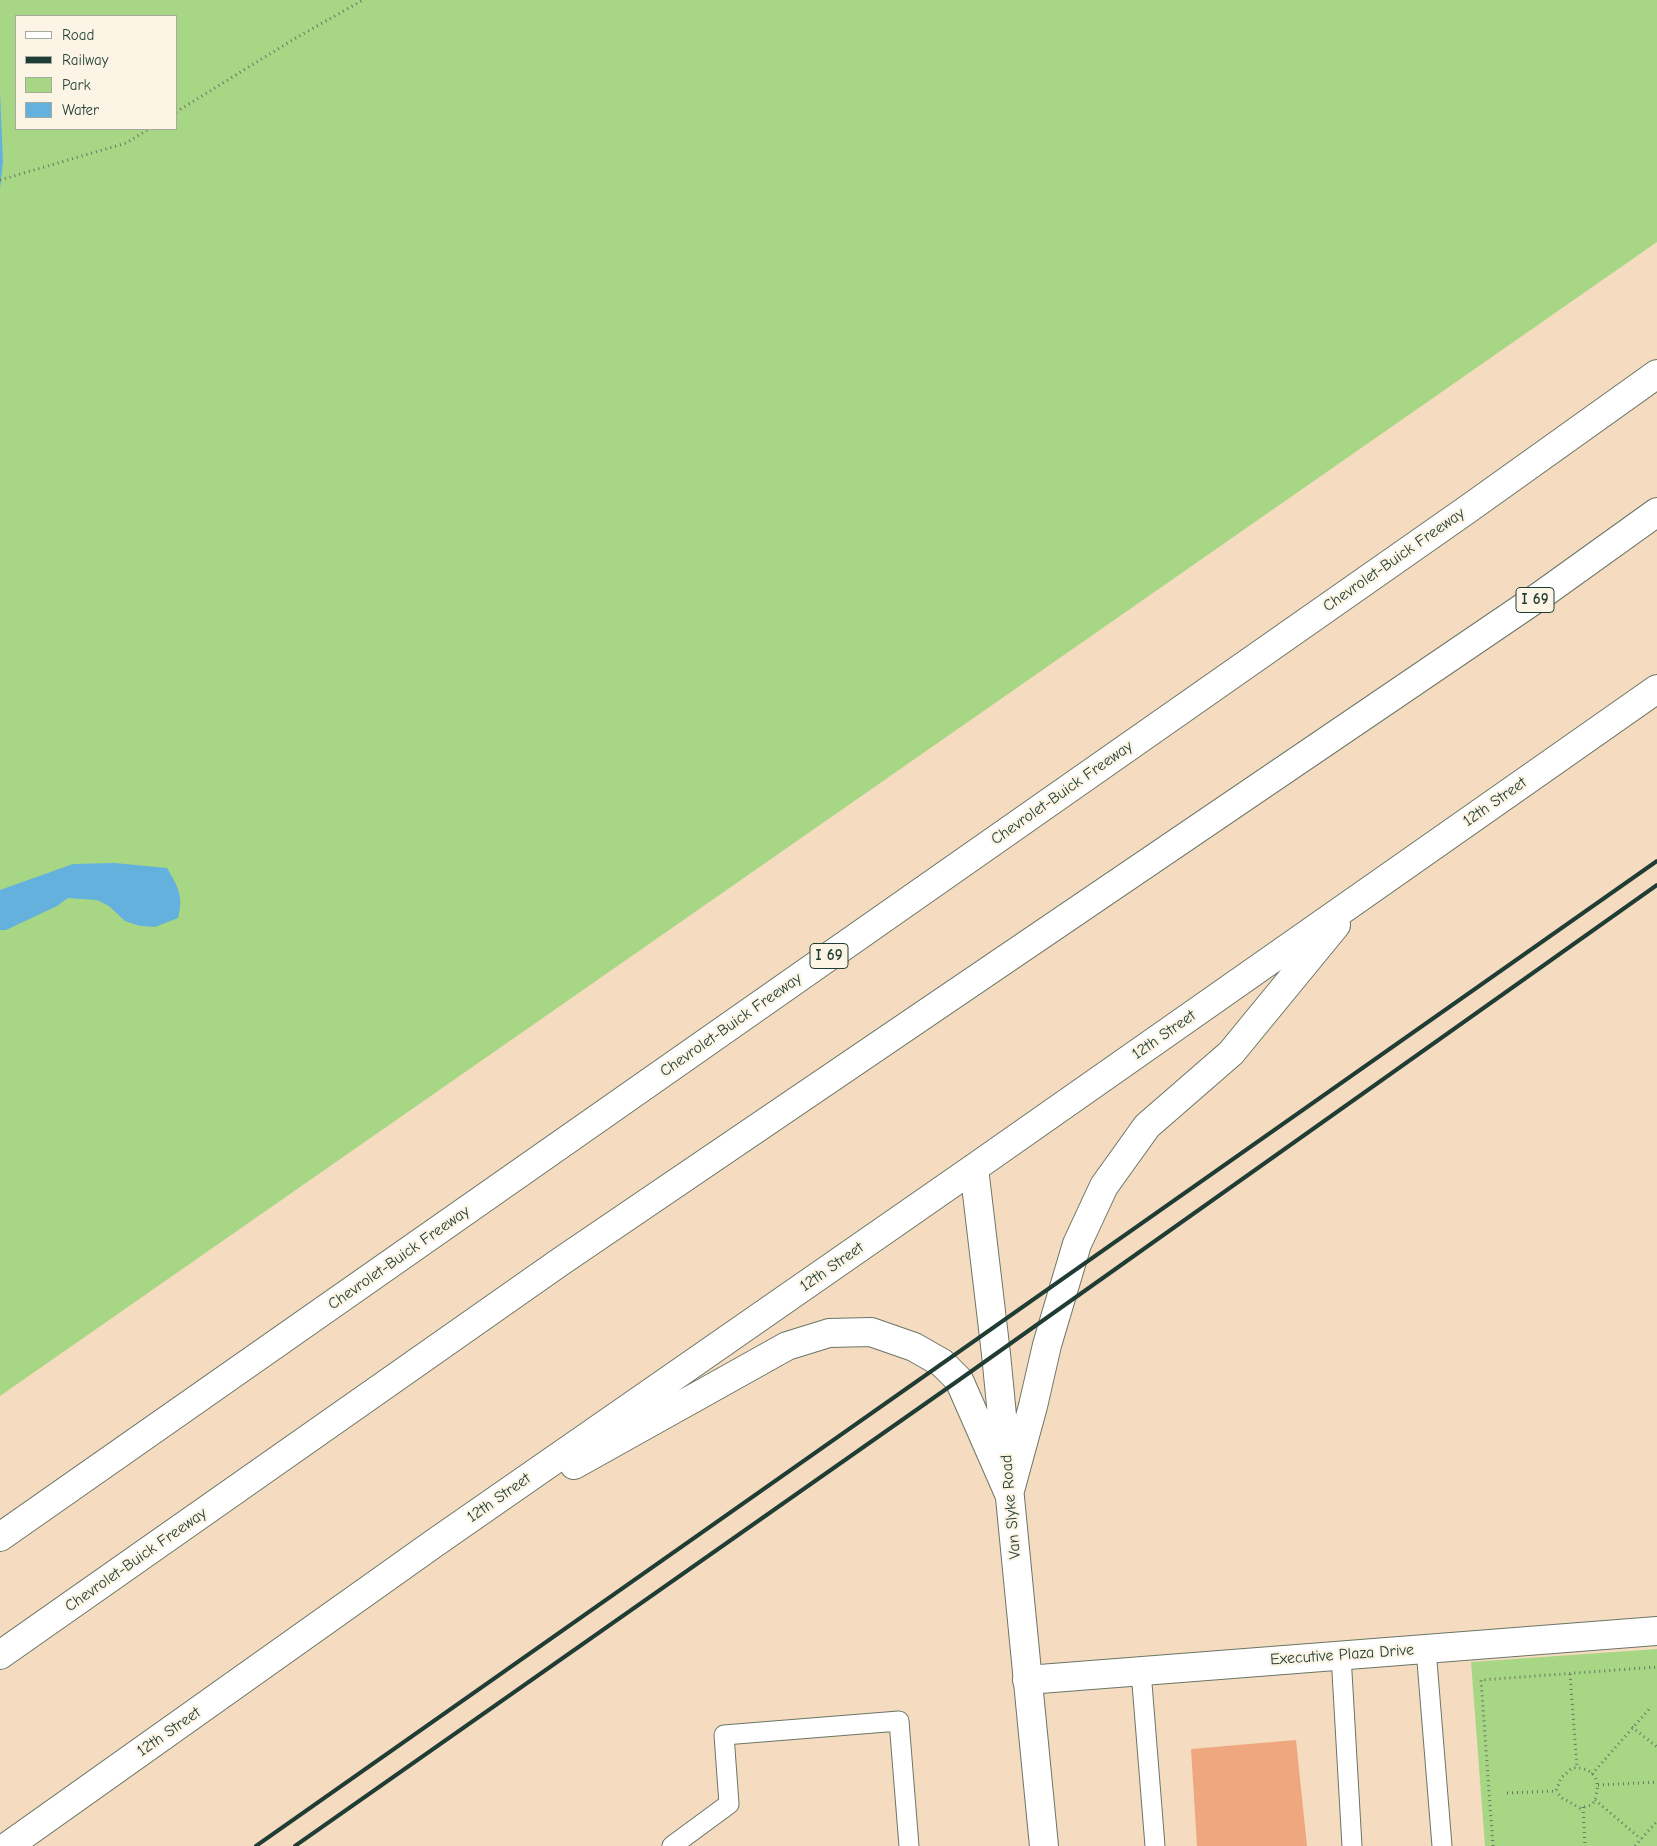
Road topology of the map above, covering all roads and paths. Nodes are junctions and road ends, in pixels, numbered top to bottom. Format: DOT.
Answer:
graph roads {
  1 [pos="362,0"];
  2 [pos="178,111"];
  3 [pos="147,130"];
  4 [pos="0,180"];
  5 [pos="1657,374"];
  6 [pos="1657,512"];
  7 [pos="1657,689"];
  8 [pos="1357,899"];
  9 [pos="974,1168"];
  10 [pos="1009,1494"];
  11 [pos="0,1537"];
  12 [pos="436,1542"];
  13 [pos="1657,1632"];
  14 [pos="1426,1649"];
  15 [pos="0,1655"];
  16 [pos="1342,1655"];
  17 [pos="1657,1668"];
  18 [pos="1141,1671"];
  19 [pos="1570,1674"];
  20 [pos="1027,1680"];
  21 [pos="1651,1707"];
  22 [pos="1632,1728"];
  23 [pos="1657,1747"];
  24 [pos="1577,1768"];
  25 [pos="1592,1774"];
  26 [pos="1657,1782"];
  27 [pos="1598,1785"];
  28 [pos="1556,1791"];
  29 [pos="1507,1793"];
  30 [pos="1595,1800"];
  31 [pos="1583,1807"];
  32 [pos="1657,1821"];
  33 [pos="1641,1839"];
  34 [pos="8,1846"];
  35 [pos="672,1846"];
  36 [pos="909,1846"];
  37 [pos="1044,1846"];
  38 [pos="1155,1846"];
  39 [pos="1352,1846"];
  40 [pos="1442,1846"];
  41 [pos="1493,1846"];
  42 [pos="1585,1846"];
  43 [pos="1635,1846"];
  1 -- 2 [label="path"];
  3 -- 4 [label="path"];
  5 -- 11 [label="main road, Chevrolet-Buick Freeway / I 69"];
  6 -- 15 [label="main road, Chevrolet-Buick Freeway / I 69"];
  7 -- 8 [label="main road, 12th Street"];
  8 -- 9 [label="main road, 12th Street"];
  8 -- 10 [label="main road"];
  9 -- 10 [label="main road, Van Slyke Road"];
  9 -- 12 [label="main road, 12th Street"];
  10 -- 12 [label="main road"];
  10 -- 20 [label="main road, Van Slyke Road"];
  12 -- 34 [label="main road, 12th Street"];
  13 -- 14 [label="main road, Executive Plaza Drive"];
  14 -- 16 [label="main road, Executive Plaza Drive"];
  14 -- 40 [label="lane"];
  16 -- 18 [label="main road, Executive Plaza Drive"];
  16 -- 39 [label="lane"];
  17 -- 41 [label="path"];
  18 -- 20 [label="main road, Executive Plaza Drive"];
  18 -- 38 [label="lane"];
  19 -- 24 [label="path"];
  20 -- 37 [label="main road, Van Slyke Road"];
  21 -- 22 [label="path"];
  22 -- 23 [label="path"];
  22 -- 25 [label="path"];
  24 -- 25 [label="path"];
  24 -- 28 [label="path"];
  25 -- 27 [label="path"];
  26 -- 27 [label="path"];
  27 -- 30 [label="path"];
  28 -- 29 [label="path"];
  28 -- 31 [label="path"];
  30 -- 31 [label="path"];
  30 -- 33 [label="path"];
  31 -- 42 [label="path"];
  32 -- 33 [label="path"];
  33 -- 43 [label="path"];
  35 -- 36 [label="lane"];
}
